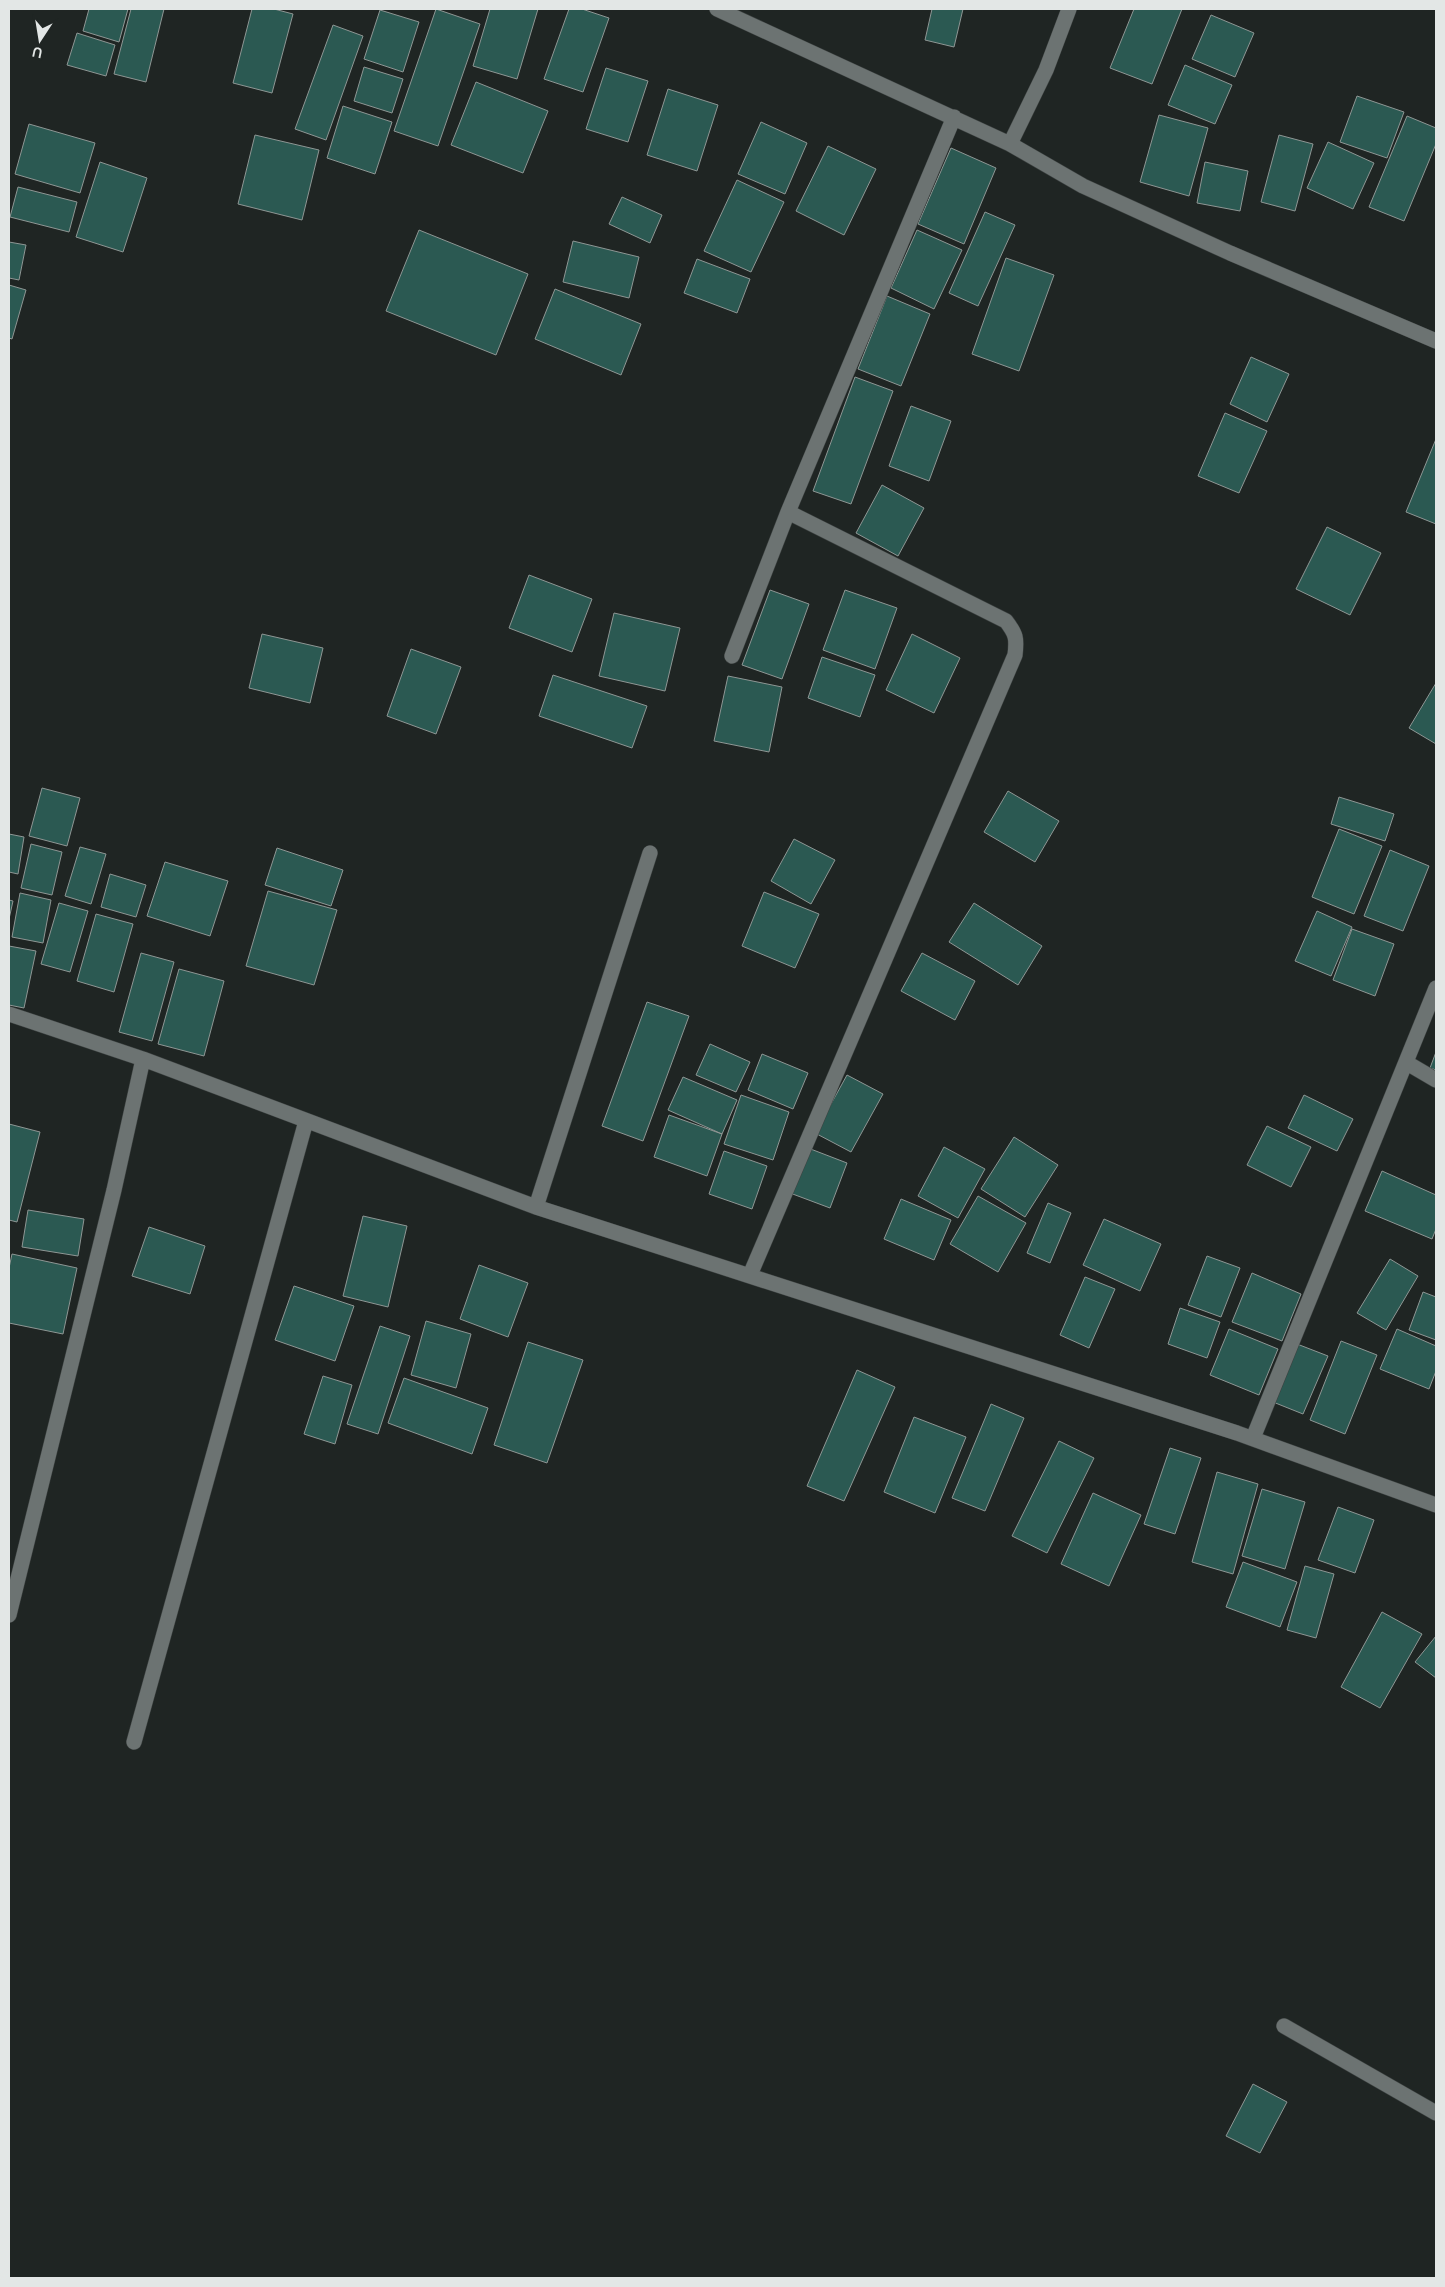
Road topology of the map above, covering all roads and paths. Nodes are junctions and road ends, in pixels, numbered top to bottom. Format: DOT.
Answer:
graph roads {
  1 [pos="717,9"];
  2 [pos="1069,9"];
  3 [pos="954,117"];
  4 [pos="1010,144"];
  5 [pos="1436,341"];
  6 [pos="788,512"];
  7 [pos="732,656"];
  8 [pos="650,853"];
  9 [pos="1436,988"];
  10 [pos="9,1014"];
  11 [pos="143,1059"];
  12 [pos="1407,1063"];
  13 [pos="1436,1080"];
  14 [pos="306,1121"];
  15 [pos="536,1207"];
  16 [pos="750,1276"];
  17 [pos="1252,1438"];
  18 [pos="1436,1505"];
  19 [pos="9,1615"];
  20 [pos="134,1742"];
  21 [pos="1284,2026"];
  22 [pos="1436,2113"];
  1 -- 3 [label="street"];
  2 -- 4 [label="street"];
  3 -- 4 [label="street"];
  3 -- 6 [label="street"];
  4 -- 5 [label="street"];
  6 -- 7 [label="street"];
  6 -- 16 [label="street"];
  8 -- 15 [label="street"];
  9 -- 12 [label="street"];
  10 -- 11 [label="street"];
  11 -- 14 [label="street"];
  11 -- 19 [label="street"];
  12 -- 13 [label="street"];
  12 -- 17 [label="street"];
  14 -- 15 [label="street"];
  14 -- 20 [label="street"];
  15 -- 16 [label="street"];
  16 -- 17 [label="street"];
  17 -- 18 [label="street"];
  21 -- 22 [label="street"];
}
